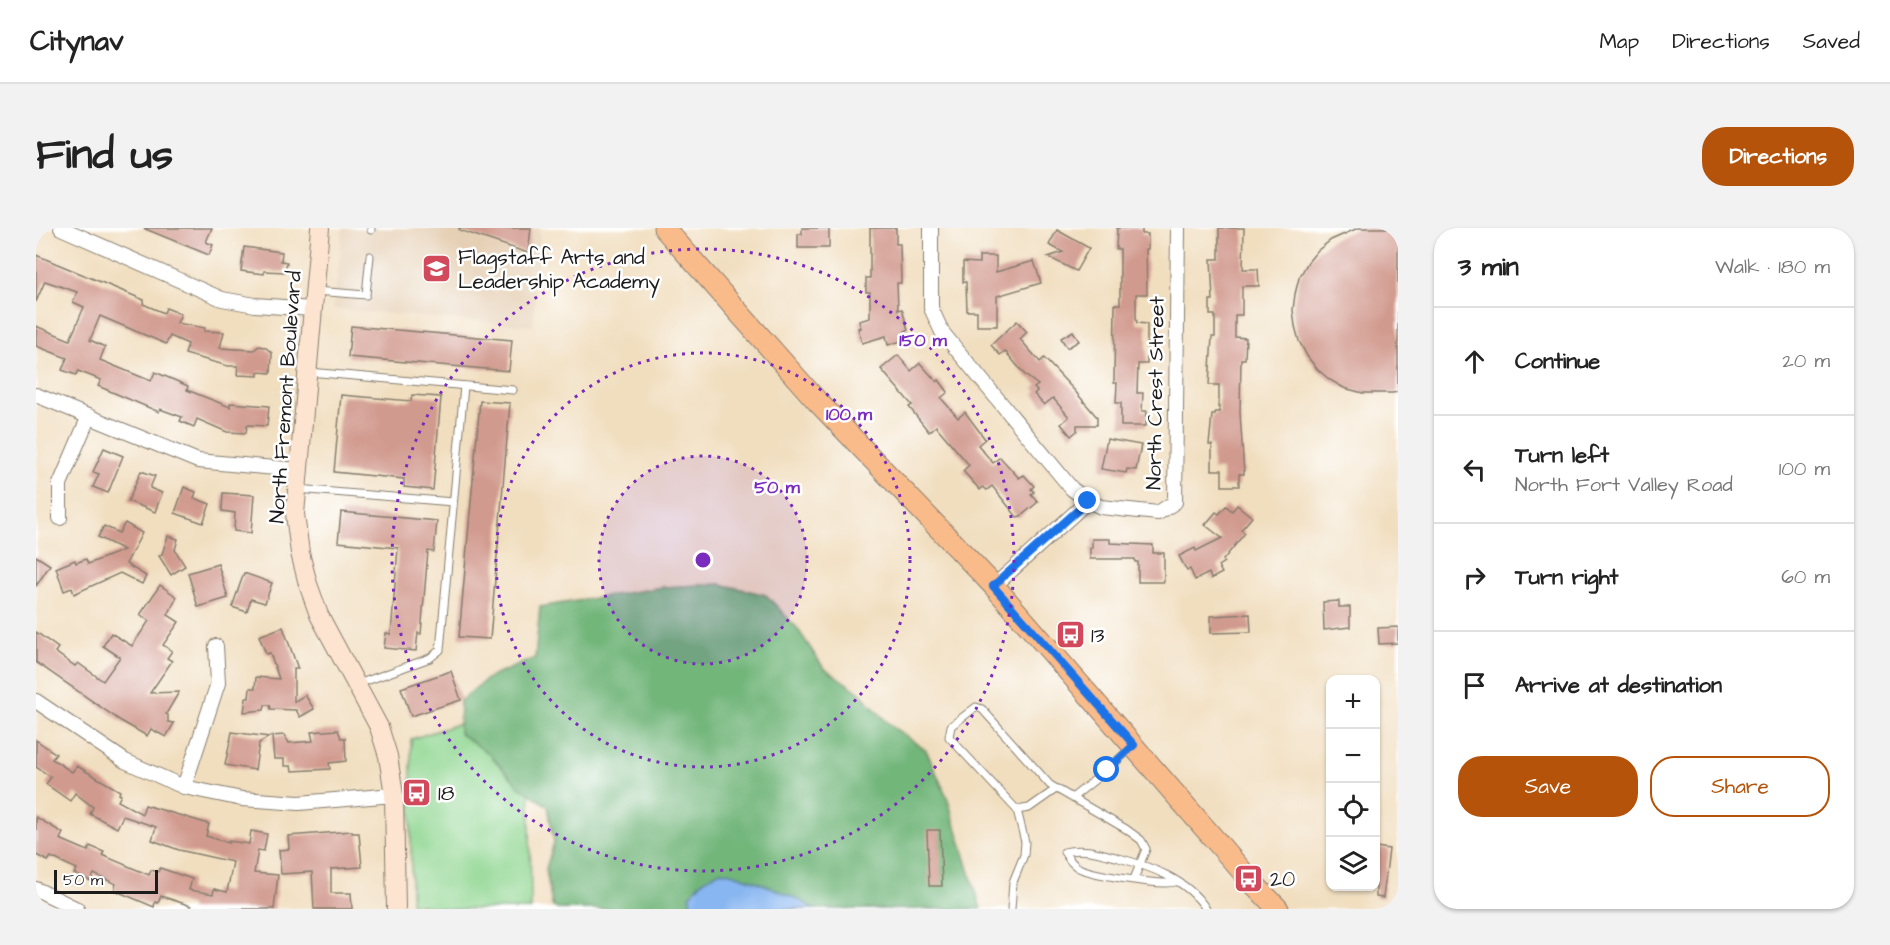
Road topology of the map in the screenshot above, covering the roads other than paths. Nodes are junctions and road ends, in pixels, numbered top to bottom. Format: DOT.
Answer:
graph roads {
  1 [pos="62,228"];
  2 [pos="320,228"];
  3 [pos="664,228"];
  4 [pos="931,228"];
  5 [pos="1178,228"];
  6 [pos="370,256"];
  7 [pos="314,291"];
  8 [pos="312,309"];
  9 [pos="306,372"];
  10 [pos="464,386"];
  11 [pos="513,390"];
  12 [pos="36,395"];
  13 [pos="89,416"];
  14 [pos="298,470"];
  15 [pos="296,489"];
  16 [pos="1088,501"];
  17 [pos="453,502"];
  18 [pos="60,518"];
  19 [pos="993,586"];
  20 [pos="216,646"];
  21 [pos="357,685"];
  22 [pos="36,701"];
  23 [pos="1134,745"];
  24 [pos="184,788"];
  25 [pos="1056,789"];
  26 [pos="394,795"];
  27 [pos="1072,798"];
  28 [pos="1017,810"];
  29 [pos="1140,864"];
  30 [pos="1134,879"];
  31 [pos="1176,882"];
  32 [pos="36,889"];
  33 [pos="77,909"];
  34 [pos="396,909"];
  35 [pos="1011,909"];
  36 [pos="1206,909"];
  37 [pos="1278,909"];
  1 -- 8 [label="street"];
  2 -- 7 [label="street, North Fremont Boulevard"];
  3 -- 19 [label="main road"];
  4 -- 16 [label="street"];
  5 -- 16 [label="street, North Crest Street"];
  6 -- 7 [label="lane"];
  7 -- 8 [label="street, North Fremont Boulevard"];
  8 -- 9 [label="street, North Fremont Boulevard"];
  9 -- 10 [label="lane"];
  9 -- 14 [label="street, North Fremont Boulevard"];
  10 -- 11 [label="lane"];
  10 -- 17 [label="lane"];
  12 -- 13 [label="street"];
  13 -- 14 [label="street"];
  13 -- 18 [label="street"];
  14 -- 15 [label="street, North Fremont Boulevard"];
  15 -- 17 [label="lane"];
  15 -- 21 [label="street, North Fremont Boulevard"];
  16 -- 19 [label="street"];
  17 -- 21 [label="lane"];
  19 -- 23 [label="main road"];
  20 -- 24 [label="street"];
  21 -- 26 [label="street, North Fremont Boulevard"];
  22 -- 24 [label="street"];
  23 -- 27 [label="lane"];
  23 -- 37 [label="main road"];
  24 -- 26 [label="street"];
  25 -- 27 [label="lane"];
  25 -- 28 [label="lane"];
  25 -- 28 [label="lane"];
  26 -- 34 [label="street, North Fremont Boulevard"];
  27 -- 29 [label="lane"];
  28 -- 35 [label="lane"];
  29 -- 30 [label="lane"];
  29 -- 30 [label="lane"];
  29 -- 31 [label="lane"];
  30 -- 31 [label="lane"];
  31 -- 36 [label="lane"];
  32 -- 33 [label="street"];
}
